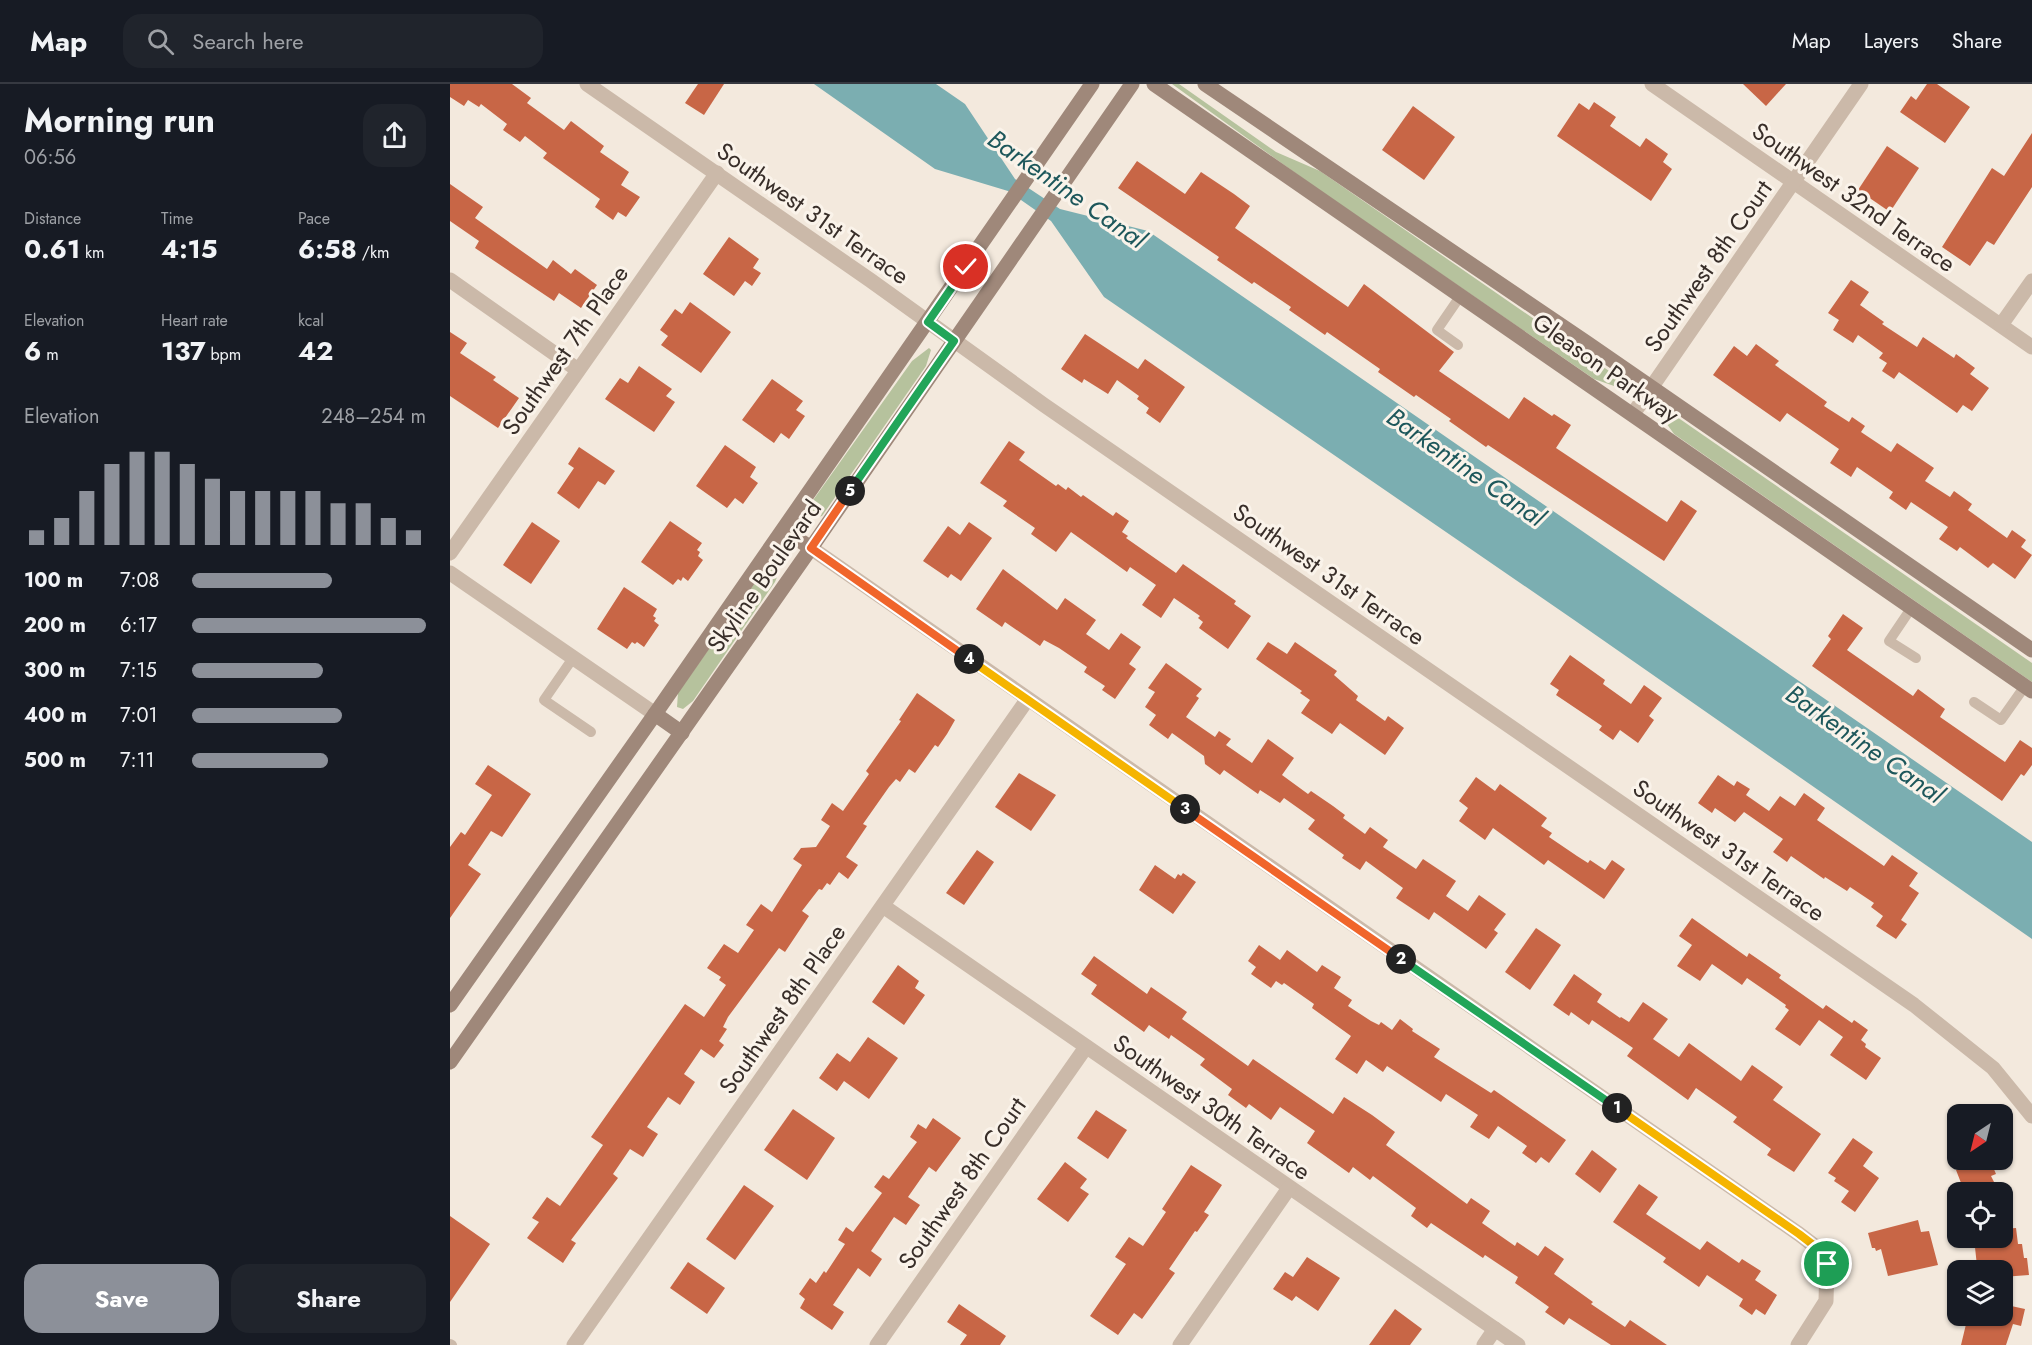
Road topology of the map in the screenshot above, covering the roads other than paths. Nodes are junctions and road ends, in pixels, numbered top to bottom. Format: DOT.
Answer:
graph roads {
  1 [pos="587,84"];
  2 [pos="1092,84"];
  3 [pos="1132,84"];
  4 [pos="1154,84"];
  5 [pos="1205,84"];
  6 [pos="1652,84"];
  7 [pos="1861,84"];
  8 [pos="717,173"];
  9 [pos="1794,182"];
  10 [pos="450,280"];
  11 [pos="2032,281"];
  12 [pos="1461,295"];
  13 [pos="928,322"];
  14 [pos="2001,326"];
  15 [pos="954,341"];
  16 [pos="1458,345"];
  17 [pos="2032,347"];
  18 [pos="578,370"];
  19 [pos="1651,388"];
  20 [pos="1633,414"];
  21 [pos="784,530"];
  22 [pos="811,548"];
  23 [pos="450,553"];
  24 [pos="450,573"];
  25 [pos="1912,607"];
  26 [pos="2032,650"];
  27 [pos="573,658"];
  28 [pos="1916,658"];
  29 [pos="2028,688"];
  30 [pos="1028,700"];
  31 [pos="1974,702"];
  32 [pos="655,714"];
  33 [pos="591,732"];
  34 [pos="682,733"];
  35 [pos="883,906"];
  36 [pos="450,1005"];
  37 [pos="1086,1047"];
  38 [pos="450,1062"];
  39 [pos="2032,1116"];
  40 [pos="1290,1188"];
  41 [pos="1495,1329"];
  42 [pos="574,1345"];
  43 [pos="877,1345"];
  44 [pos="1180,1345"];
  45 [pos="1484,1345"];
  46 [pos="1518,1345"];
  47 [pos="1798,1345"];
  1 -- 8 [label="street, Southwest 31st Terrace"];
  2 -- 13 [label="street, Skyline Boulevard"];
  3 -- 15 [label="street, Skyline Boulevard"];
  4 -- 12 [label="street, Gleason Parkway"];
  5 -- 19 [label="street, Gleason Parkway"];
  6 -- 9 [label="street, Southwest 32nd Terrace"];
  7 -- 9 [label="street, Southwest 8th Court"];
  8 -- 13 [label="street, Southwest 31st Terrace"];
  8 -- 18 [label="street, Southwest 7th Place"];
  9 -- 14 [label="street, Southwest 32nd Terrace"];
  9 -- 19 [label="street, Southwest 8th Court"];
  10 -- 18 [label="street"];
  11 -- 14 [label="street"];
  12 -- 16 [label="lane"];
  12 -- 20 [label="street, Gleason Parkway"];
  13 -- 15 [label="street, Southwest 31st Terrace"];
  13 -- 21 [label="street, Skyline Boulevard"];
  14 -- 17 [label="street, Southwest 32nd Terrace"];
  15 -- 22 [label="street, Skyline Boulevard"];
  15 -- 39 [label="street, Southwest 31st Terrace"];
  18 -- 23 [label="street, Southwest 7th Place"];
  19 -- 20 [label="street, Southwest 8th Court"];
  19 -- 26 [label="street, Gleason Parkway"];
  20 -- 25 [label="street, Gleason Parkway"];
  21 -- 22 [label="street"];
  21 -- 32 [label="street, Skyline Boulevard"];
  22 -- 30 [label="street"];
  22 -- 34 [label="street, Skyline Boulevard"];
  24 -- 27 [label="street"];
  25 -- 28 [label="lane"];
  25 -- 29 [label="street, Gleason Parkway"];
  27 -- 32 [label="street"];
  27 -- 33 [label="lane"];
  29 -- 31 [label="lane"];
  30 -- 35 [label="street, Southwest 8th Place"];
  30 -- 47 [label="street"];
  32 -- 34 [label="street"];
  32 -- 36 [label="street, Skyline Boulevard"];
  34 -- 38 [label="street, Skyline Boulevard"];
  35 -- 37 [label="street, Southwest 30th Terrace"];
  35 -- 42 [label="street, Southwest 8th Place"];
  37 -- 40 [label="street, Southwest 30th Terrace"];
  37 -- 43 [label="street, Southwest 8th Court"];
  40 -- 41 [label="street, Southwest 30th Terrace"];
  40 -- 44 [label="street"];
  41 -- 45 [label="street"];
  41 -- 46 [label="street, Southwest 30th Terrace"];
}
